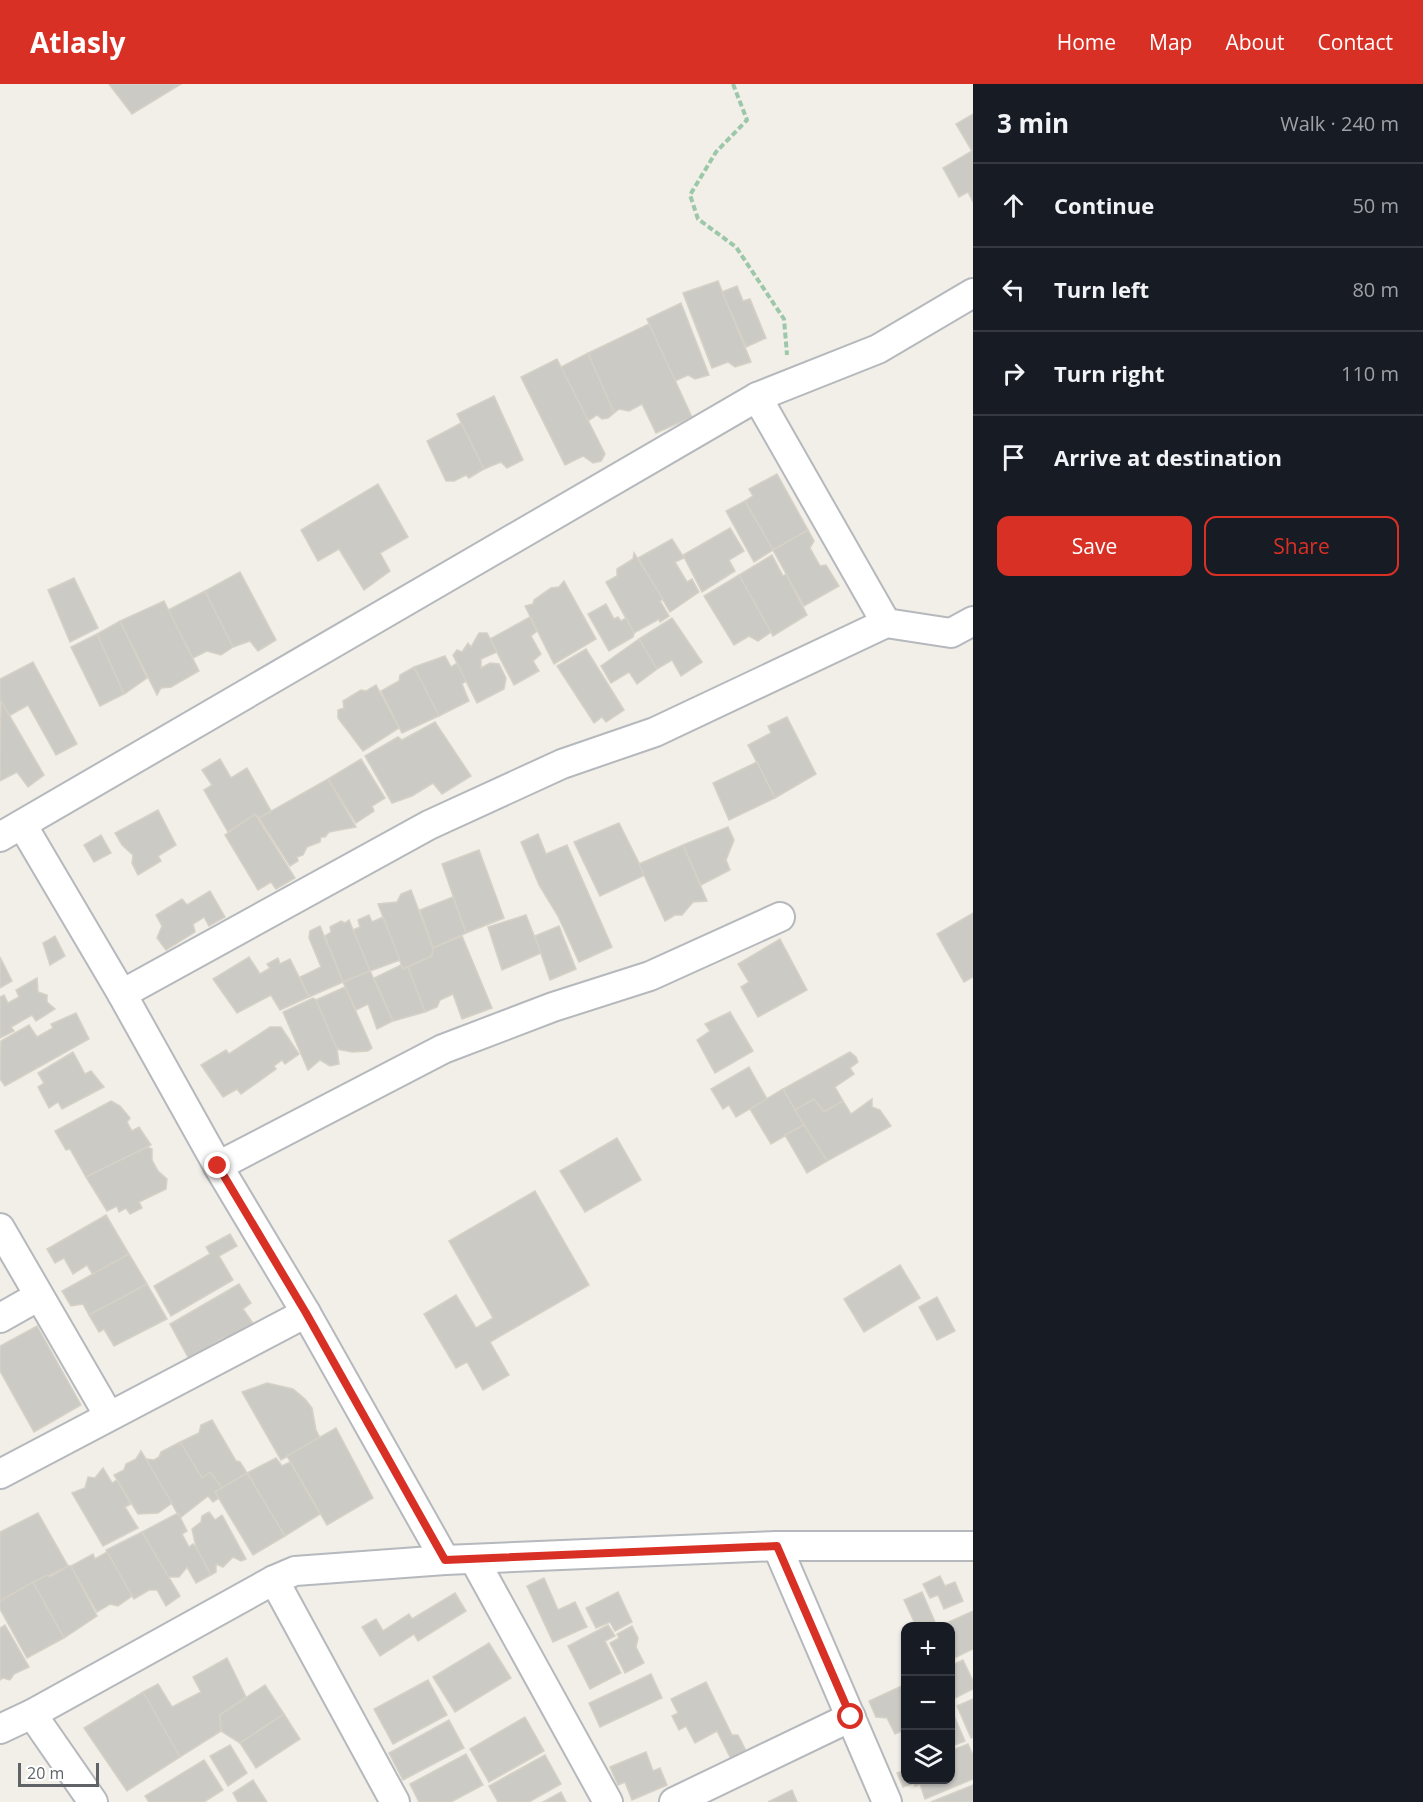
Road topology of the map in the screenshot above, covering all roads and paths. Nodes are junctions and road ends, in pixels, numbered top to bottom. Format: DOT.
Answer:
graph roads {
  1 [pos="733,84"];
  2 [pos="973,293"];
  3 [pos="790,383"];
  4 [pos="757,397"];
  5 [pos="973,621"];
  6 [pos="886,623"];
  7 [pos="11,831"];
  8 [pos="780,917"];
  9 [pos="122,994"];
  10 [pos="218,1166"];
  11 [pos="0,1228"];
  12 [pos="39,1296"];
  13 [pos="306,1313"];
  14 [pos="0,1318"];
  15 [pos="109,1416"];
  16 [pos="0,1474"];
  17 [pos="777,1546"];
  18 [pos="973,1546"];
  19 [pos="445,1560"];
  20 [pos="475,1561"];
  21 [pos="274,1580"];
  22 [pos="32,1714"];
  23 [pos="851,1717"];
  24 [pos="0,1729"];
  25 [pos="93,1802"];
  26 [pos="394,1802"];
  27 [pos="608,1802"];
  28 [pos="675,1802"];
  29 [pos="887,1802"];
  1 -- 3 [label="path"];
  2 -- 3 [label="street"];
  3 -- 4 [label="street"];
  4 -- 6 [label="street"];
  4 -- 7 [label="street"];
  5 -- 6 [label="street"];
  6 -- 9 [label="street"];
  7 -- 9 [label="street"];
  8 -- 10 [label="street"];
  9 -- 10 [label="street"];
  10 -- 13 [label="street"];
  11 -- 12 [label="street"];
  12 -- 14 [label="street"];
  12 -- 15 [label="street"];
  13 -- 15 [label="street"];
  13 -- 19 [label="street"];
  15 -- 16 [label="street"];
  17 -- 18 [label="street"];
  17 -- 20 [label="street"];
  17 -- 23 [label="street"];
  19 -- 20 [label="street"];
  19 -- 21 [label="street"];
  20 -- 27 [label="street"];
  21 -- 22 [label="street"];
  21 -- 26 [label="street"];
  22 -- 24 [label="street"];
  22 -- 25 [label="street"];
  23 -- 28 [label="street"];
  23 -- 29 [label="street"];
}
